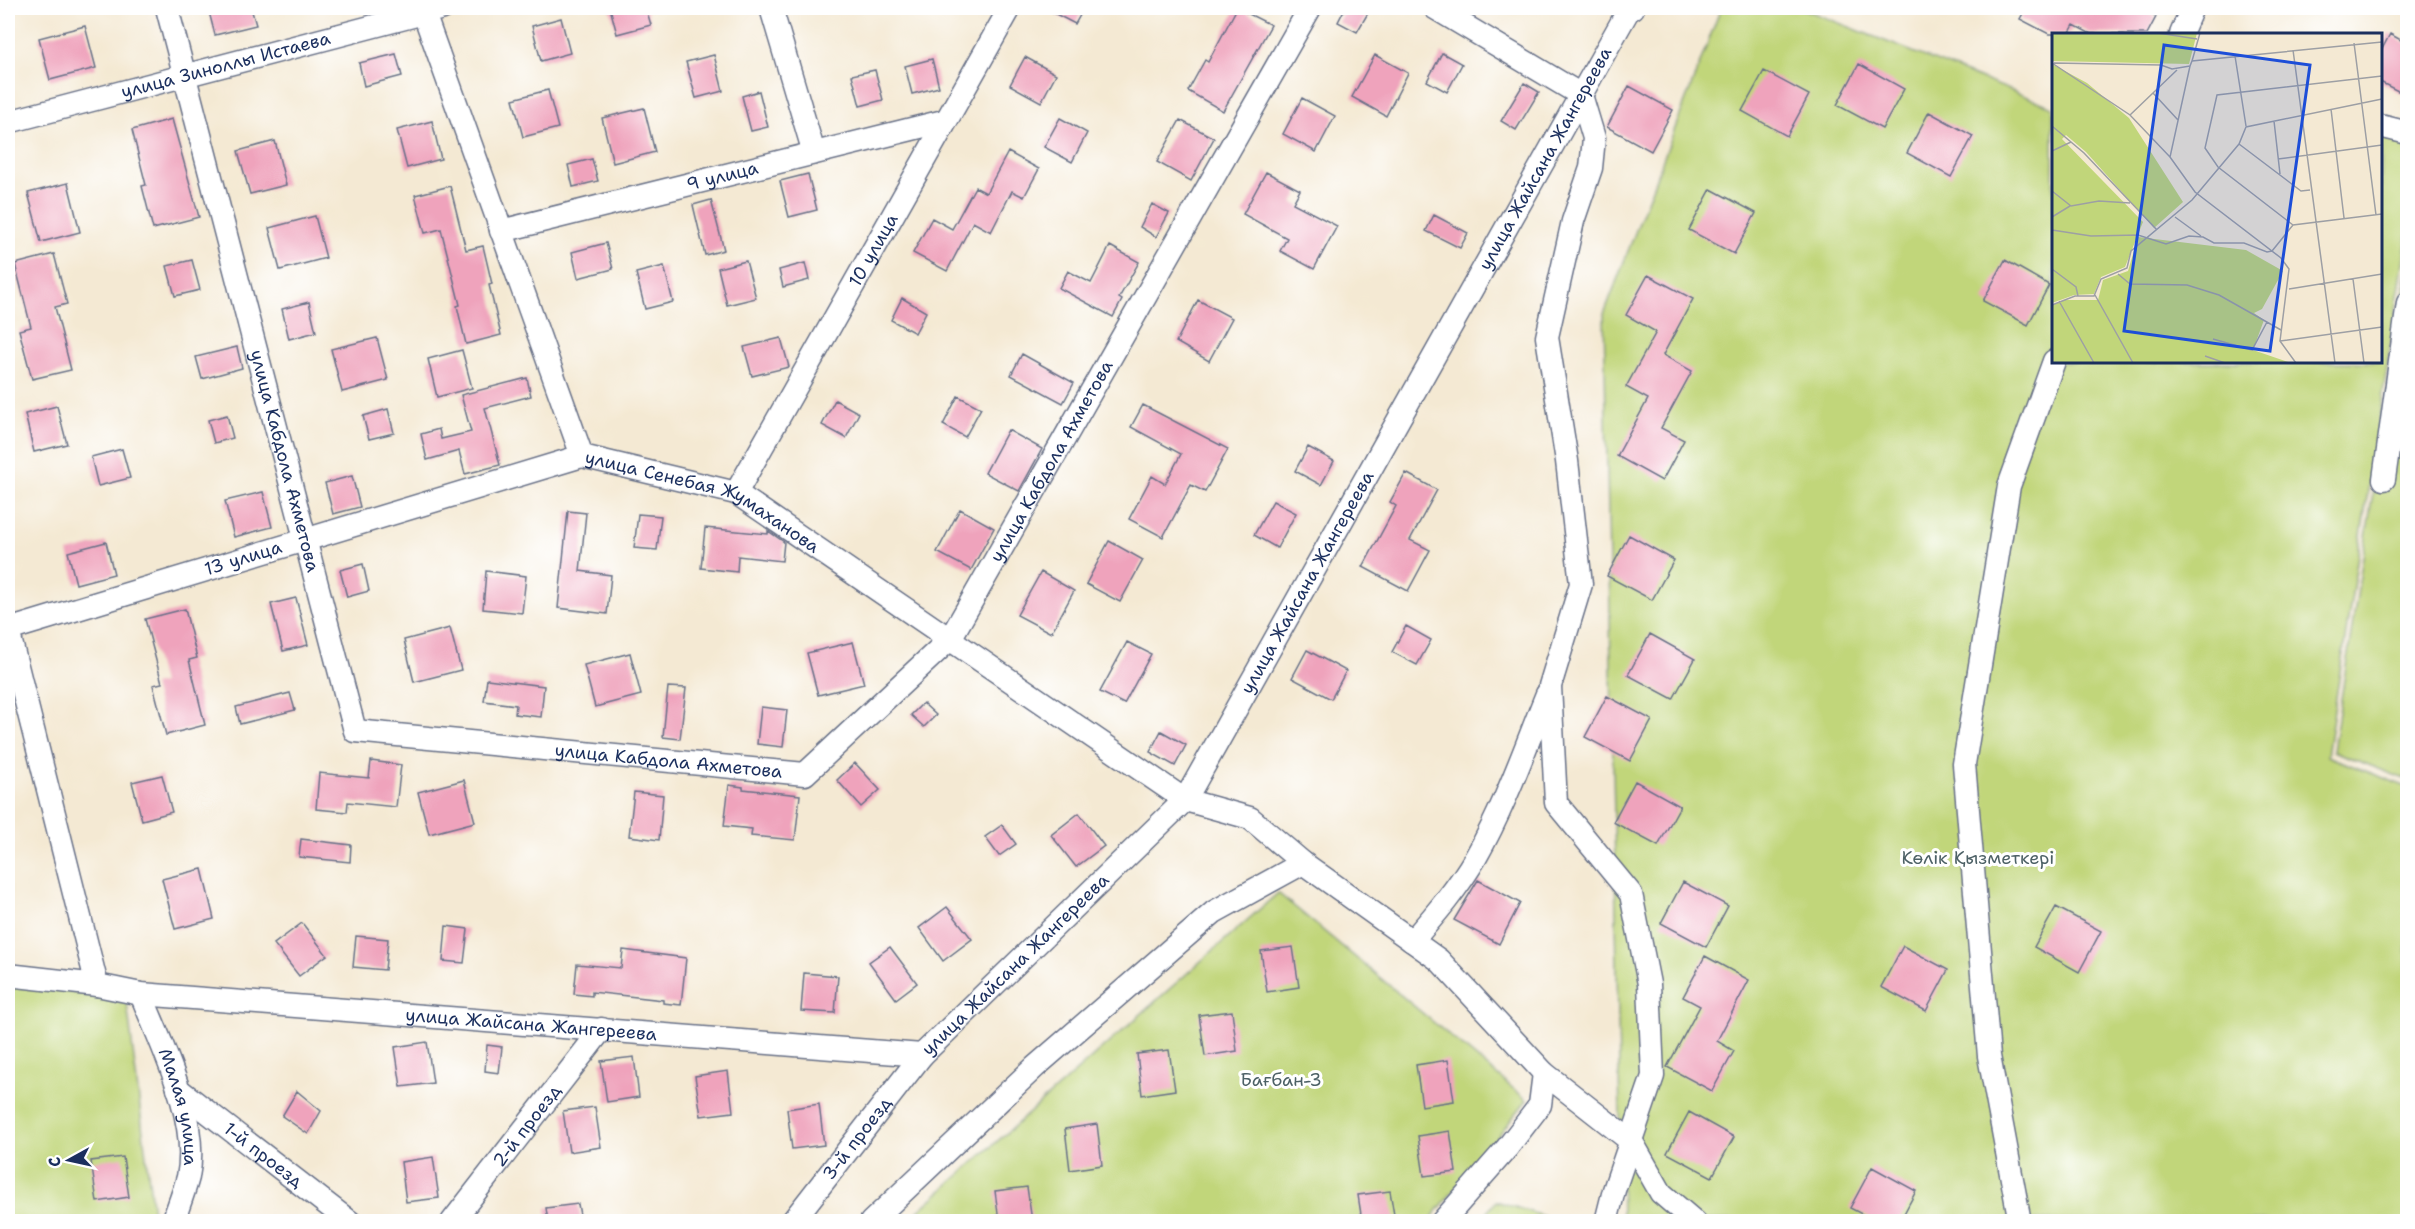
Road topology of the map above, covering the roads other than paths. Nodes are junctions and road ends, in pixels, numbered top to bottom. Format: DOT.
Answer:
graph roads {
  1 [pos="167,8"];
  2 [pos="771,8"];
  3 [pos="1010,8"];
  4 [pos="1310,8"];
  5 [pos="1435,8"];
  6 [pos="1633,8"];
  7 [pos="2192,8"];
  8 [pos="429,9"];
  9 [pos="2181,33"];
  10 [pos="184,76"];
  11 [pos="1581,95"];
  12 [pos="944,121"];
  13 [pos="8,122"];
  14 [pos="2382,126"];
  15 [pos="2408,133"];
  16 [pos="814,153"];
  17 [pos="501,231"];
  18 [pos="2408,303"];
  19 [pos="2053,363"];
  20 [pos="582,456"];
  21 [pos="2384,479"];
  22 [pos="736,493"];
  23 [pos="306,540"];
  24 [pos="8,630"];
  25 [pos="950,639"];
  26 [pos="1551,686"];
  27 [pos="1185,800"];
  28 [pos="1303,863"];
  29 [pos="1412,941"];
  30 [pos="8,975"];
  31 [pos="97,985"];
  32 [pos="141,994"];
  33 [pos="602,1029"];
  34 [pos="922,1055"];
  35 [pos="1544,1073"];
  36 [pos="178,1089"];
  37 [pos="1632,1142"];
  38 [pos="173,1221"];
  39 [pos="350,1221"];
  40 [pos="452,1221"];
  41 [pos="792,1221"];
  42 [pos="872,1221"];
  43 [pos="1442,1221"];
  44 [pos="1606,1221"];
  45 [pos="1695,1221"];
  46 [pos="2020,1221"];
  1 -- 10 [label="street, улица Кабдола Ахметова"];
  2 -- 16 [label="street"];
  3 -- 12 [label="street, 10 улица"];
  4 -- 25 [label="street, улица Кабдола Ахметова"];
  5 -- 11 [label="street"];
  6 -- 11 [label="street, улица Жайсана Жангереева"];
  7 -- 9 [label="street"];
  8 -- 10 [label="street, улица Зиноллы Истаева"];
  8 -- 17 [label="street, улица Сенебая Жумаханова"];
  10 -- 13 [label="street, улица Зиноллы Истаева"];
  10 -- 23 [label="street, улица Кабдола Ахметова"];
  11 -- 26 [label="street"];
  11 -- 27 [label="street, улица Жайсана Жангереева"];
  12 -- 16 [label="street, 9 улица"];
  12 -- 22 [label="street, 10 улица"];
  14 -- 15 [label="street"];
  16 -- 17 [label="street, 9 улица"];
  17 -- 20 [label="street, улица Сенебая Жумаханова"];
  18 -- 21 [label="street"];
  19 -- 46 [label="street"];
  20 -- 22 [label="street, улица Сенебая Жумаханова"];
  20 -- 23 [label="street, 13 улица"];
  22 -- 25 [label="street, улица Сенебая Жумаханова"];
  23 -- 24 [label="street, 13 улица"];
  23 -- 25 [label="street, улица Кабдола Ахметова"];
  24 -- 31 [label="street"];
  25 -- 27 [label="street, улица Сенебая Жумаханова"];
  26 -- 29 [label="street"];
  26 -- 37 [label="street"];
  27 -- 28 [label="street, улица Сенебая Жумаханова"];
  27 -- 34 [label="street, улица Жайсана Жангереева"];
  28 -- 29 [label="street, улица Сенебая Жумаханова"];
  28 -- 42 [label="street"];
  29 -- 35 [label="street, улица Сенебая Жумаханова"];
  30 -- 31 [label="street, улица Жайсана Жангереева"];
  31 -- 32 [label="street, улица Жайсана Жангереева"];
  32 -- 33 [label="street, улица Жайсана Жангереева"];
  32 -- 36 [label="street, Малая улица"];
  33 -- 34 [label="street, улица Жайсана Жангереева"];
  33 -- 40 [label="street, 2-й проезд"];
  34 -- 41 [label="street, 3-й проезд"];
  35 -- 37 [label="street, улица Сенебая Жумаханова"];
  35 -- 43 [label="street"];
  36 -- 38 [label="street, Малая улица"];
  36 -- 39 [label="street, 1-й проезд"];
  37 -- 44 [label="street"];
  37 -- 45 [label="street"];
}
